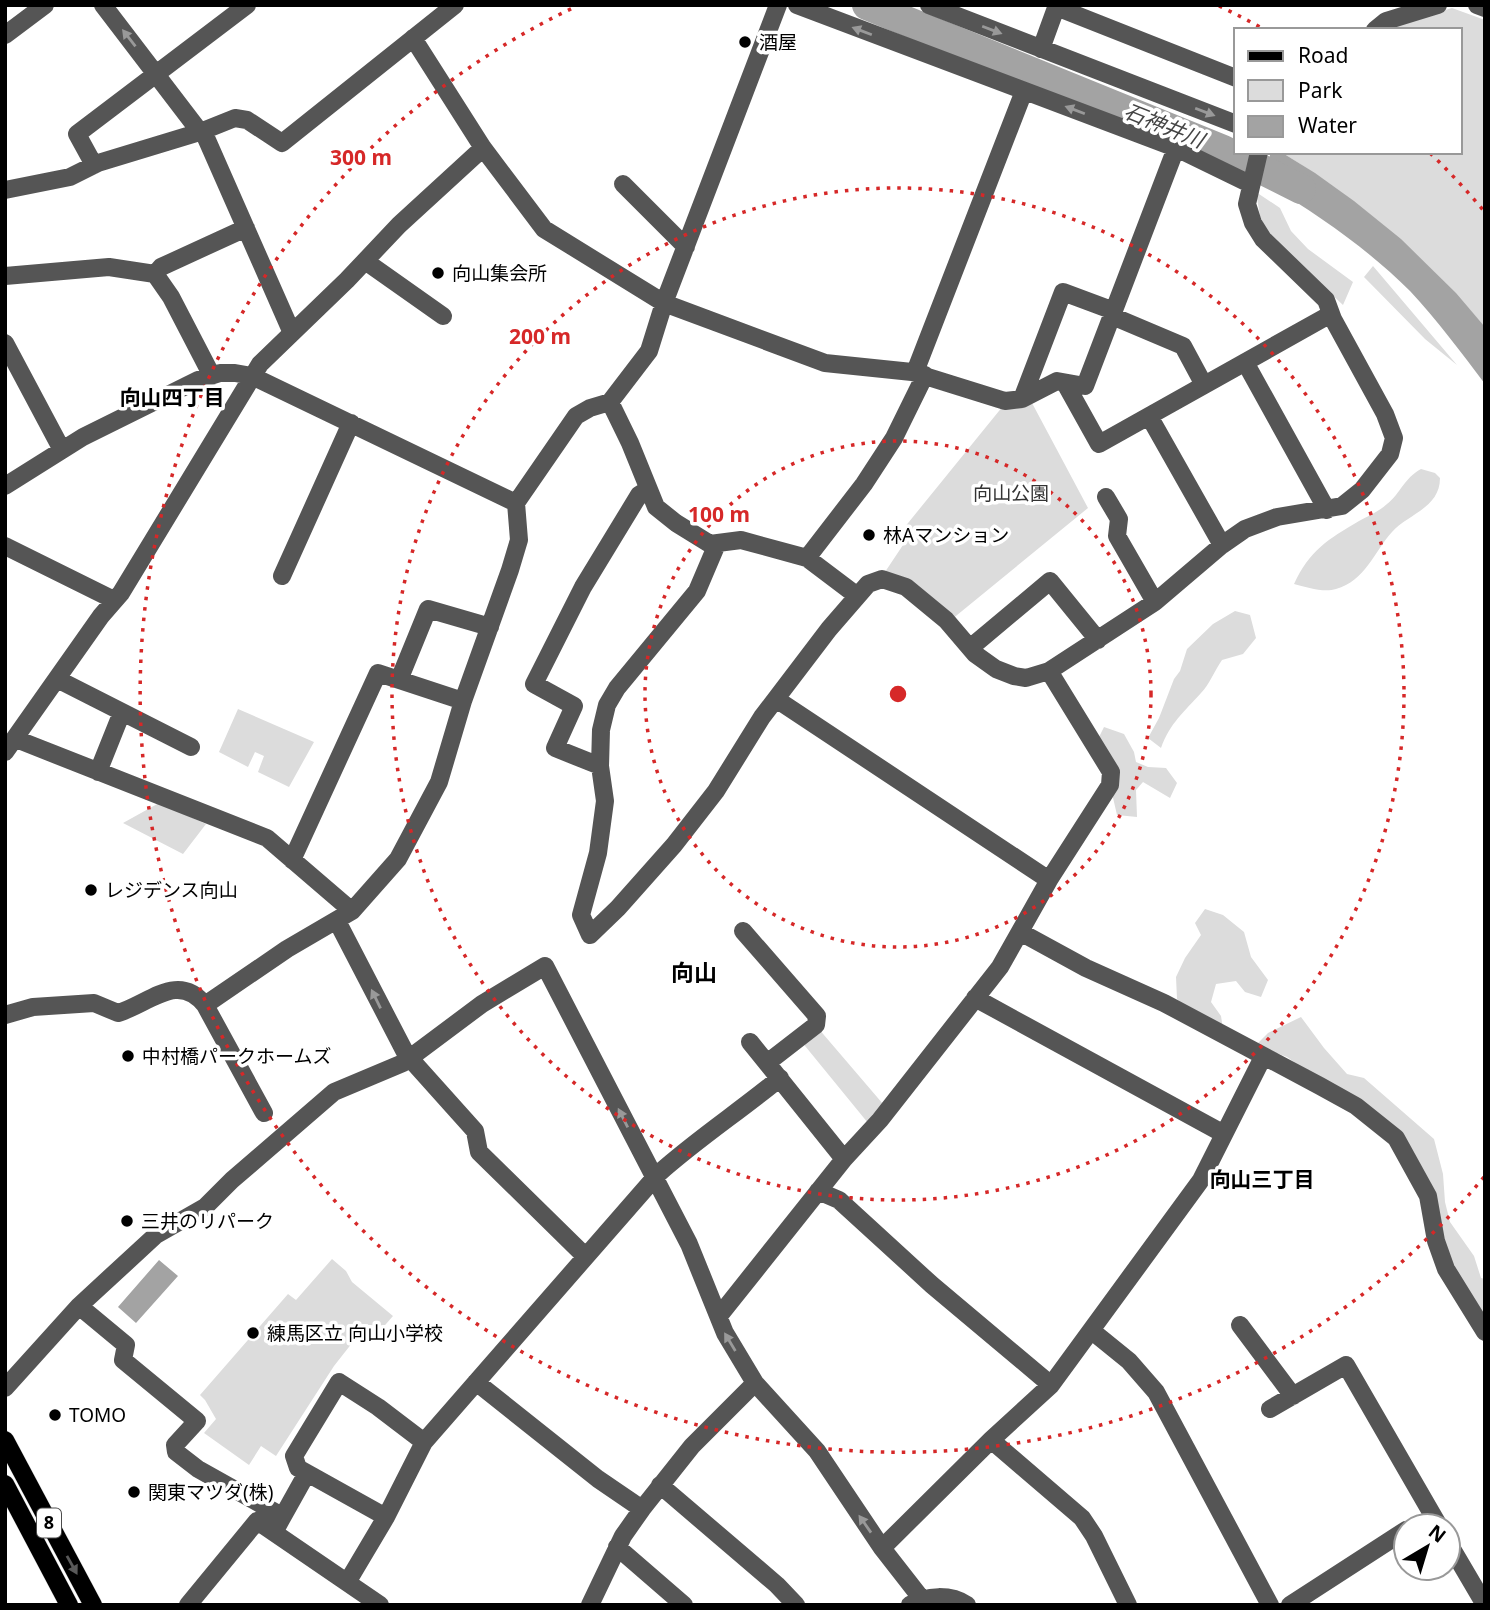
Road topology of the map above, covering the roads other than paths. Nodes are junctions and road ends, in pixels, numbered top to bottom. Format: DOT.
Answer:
graph roads {
  1 [pos="45,5"];
  2 [pos="103,5"];
  3 [pos="247,5"];
  4 [pos="455,5"];
  5 [pos="778,5"];
  6 [pos="797,5"];
  7 [pos="929,5"];
  8 [pos="1438,5"];
  9 [pos="1477,5"];
  10 [pos="1057,6"];
  11 [pos="1485,8"];
  12 [pos="1378,28"];
  13 [pos="5,35"];
  14 [pos="413,38"];
  15 [pos="1041,49"];
  16 [pos="157,74"];
  17 [pos="1234,77"];
  18 [pos="1024,91"];
  19 [pos="1234,123"];
  20 [pos="201,131"];
  21 [pos="483,148"];
  22 [pos="1176,148"];
  23 [pos="1258,154"];
  24 [pos="94,165"];
  25 [pos="622,184"];
  26 [pos="1250,184"];
  27 [pos="8,186"];
  28 [pos="246,229"];
  29 [pos="686,247"];
  30 [pos="365,261"];
  31 [pos="155,274"];
  32 [pos="5,276"];
  33 [pos="664,303"];
  34 [pos="1113,314"];
  35 [pos="1331,314"];
  36 [pos="443,316"];
  37 [pos="292,333"];
  38 [pos="5,343"];
  39 [pos="1245,362"];
  40 [pos="920,374"];
  41 [pos="212,376"];
  42 [pos="252,376"];
  43 [pos="1065,383"];
  44 [pos="1204,386"];
  45 [pos="1022,399"];
  46 [pos="610,402"];
  47 [pos="1149,416"];
  48 [pos="351,423"];
  49 [pos="62,450"];
  50 [pos="5,486"];
  51 [pos="648,490"];
  52 [pos="1106,497"];
  53 [pos="516,503"];
  54 [pos="1327,510"];
  55 [pos="717,544"];
  56 [pos="1222,545"];
  57 [pos="5,546"];
  58 [pos="807,558"];
  59 [pos="282,576"];
  60 [pos="856,596"];
  61 [pos="114,600"];
  62 [pos="1155,602"];
  63 [pos="490,627"];
  64 [pos="1098,640"];
  65 [pos="970,648"];
  66 [pos="1049,671"];
  67 [pos="57,679"];
  68 [pos="399,680"];
  69 [pos="776,699"];
  70 [pos="463,701"];
  71 [pos="122,712"];
  72 [pos="10,746"];
  73 [pos="191,747"];
  74 [pos="600,766"];
  75 [pos="98,772"];
  76 [pos="292,860"];
  77 [pos="1049,880"];
  78 [pos="345,916"];
  79 [pos="743,930"];
  80 [pos="1020,932"];
  81 [pos="975,998"];
  82 [pos="205,1005"];
  83 [pos="5,1015"];
  84 [pos="750,1042"];
  85 [pos="1263,1057"];
  86 [pos="410,1058"];
  87 [pos="767,1063"];
  88 [pos="780,1079"];
  89 [pos="264,1113"];
  90 [pos="1224,1134"];
  91 [pos="844,1159"];
  92 [pos="654,1179"];
  93 [pos="818,1191"];
  94 [pos="585,1256"];
  95 [pos="79,1306"];
  96 [pos="719,1316"];
  97 [pos="1240,1325"];
  98 [pos="1093,1331"];
  99 [pos="1485,1332"];
  100 [pos="476,1382"];
  101 [pos="755,1383"];
  102 [pos="1051,1385"];
  103 [pos="5,1388"];
  104 [pos="1293,1396"];
  105 [pos="1270,1409"];
  106 [pos="5,1440"];
  107 [pos="991,1440"];
  108 [pos="424,1442"];
  109 [pos="307,1473"];
  110 [pos="5,1484"];
  111 [pos="660,1485"];
  112 [pos="642,1509"];
  113 [pos="1430,1512"];
  114 [pos="282,1516"];
  115 [pos="386,1517"];
  116 [pos="274,1532"];
  117 [pos="1392,1539"];
  118 [pos="617,1547"];
  119 [pos="881,1548"];
  120 [pos="1462,1566"];
  121 [pos="348,1581"];
  122 [pos="915,1601"];
  123 [pos="69,1605"];
  124 [pos="93,1605"];
  125 [pos="188,1605"];
  126 [pos="380,1605"];
  127 [pos="590,1605"];
  128 [pos="684,1605"];
  129 [pos="796,1605"];
  130 [pos="967,1605"];
  131 [pos="1128,1605"];
  132 [pos="1270,1605"];
  133 [pos="1290,1605"];
  134 [pos="1485,1605"];
  1 -- 13 [label="street"];
  16 -- 2 [label="street, one-way"];
  3 -- 16 [label="street"];
  4 -- 14 [label="street"];
  5 -- 29 [label="street"];
  18 -- 6 [label="street, one-way"];
  7 -- 15 [label="street, one-way"];
  8 -- 12 [label="street"];
  9 -- 11 [label="street"];
  10 -- 15 [label="street"];
  10 -- 17 [label="street"];
  14 -- 20 [label="street"];
  14 -- 21 [label="street"];
  15 -- 19 [label="street, one-way"];
  16 -- 20 [label="street"];
  16 -- 24 [label="street"];
  22 -- 18 [label="street, one-way"];
  18 -- 40 [label="street"];
  20 -- 24 [label="street"];
  20 -- 28 [label="street"];
  21 -- 30 [label="street"];
  21 -- 33 [label="street"];
  22 -- 26 [label="street"];
  22 -- 34 [label="street"];
  23 -- 26 [label="street"];
  24 -- 27 [label="street"];
  25 -- 29 [label="street"];
  26 -- 35 [label="street"];
  28 -- 31 [label="street"];
  28 -- 37 [label="street"];
  29 -- 33 [label="street"];
  30 -- 36 [label="street"];
  30 -- 37 [label="street"];
  31 -- 32 [label="street"];
  31 -- 41 [label="street"];
  33 -- 40 [label="street"];
  33 -- 46 [label="street"];
  34 -- 43 [label="street"];
  34 -- 44 [label="street"];
  34 -- 45 [label="street"];
  35 -- 39 [label="street"];
  35 -- 54 [label="street"];
  37 -- 42 [label="street"];
  38 -- 49 [label="street"];
  39 -- 44 [label="street"];
  39 -- 54 [label="street"];
  40 -- 45 [label="street"];
  40 -- 58 [label="street"];
  41 -- 42 [label="street"];
  41 -- 49 [label="street"];
  42 -- 48 [label="street"];
  42 -- 61 [label="street"];
  43 -- 45 [label="street"];
  43 -- 47 [label="street"];
  44 -- 47 [label="street"];
  46 -- 51 [label="street"];
  46 -- 53 [label="street"];
  47 -- 56 [label="street"];
  48 -- 53 [label="street"];
  48 -- 59 [label="street"];
  49 -- 50 [label="street"];
  51 -- 55 [label="street"];
  51 -- 74 [label="street"];
  52 -- 62 [label="street"];
  53 -- 63 [label="street"];
  54 -- 56 [label="street"];
  55 -- 58 [label="street"];
  55 -- 74 [label="street"];
  56 -- 62 [label="street"];
  57 -- 61 [label="street"];
  58 -- 60 [label="street"];
  60 -- 65 [label="street"];
  60 -- 69 [label="street"];
  61 -- 67 [label="street"];
  62 -- 64 [label="street"];
  63 -- 68 [label="street"];
  63 -- 70 [label="street"];
  64 -- 65 [label="street"];
  64 -- 66 [label="street"];
  65 -- 66 [label="street"];
  66 -- 77 [label="street"];
  67 -- 71 [label="street"];
  67 -- 72 [label="street"];
  68 -- 70 [label="street"];
  68 -- 76 [label="street"];
  69 -- 74 [label="street"];
  69 -- 77 [label="street"];
  70 -- 78 [label="street"];
  71 -- 73 [label="street"];
  71 -- 75 [label="street"];
  72 -- 75 [label="street"];
  75 -- 76 [label="street"];
  76 -- 78 [label="street"];
  77 -- 80 [label="street"];
  78 -- 82 [label="street"];
  86 -- 78 [label="street, one-way"];
  79 -- 87 [label="street"];
  80 -- 81 [label="street"];
  80 -- 85 [label="street"];
  81 -- 90 [label="street"];
  81 -- 91 [label="street"];
  82 -- 83 [label="street"];
  82 -- 89 [label="street"];
  84 -- 87 [label="street"];
  85 -- 90 [label="street"];
  85 -- 99 [label="street"];
  92 -- 86 [label="street, one-way"];
  86 -- 94 [label="street"];
  86 -- 95 [label="street"];
  87 -- 88 [label="street"];
  88 -- 91 [label="street"];
  88 -- 92 [label="street"];
  90 -- 98 [label="street"];
  91 -- 93 [label="street"];
  92 -- 94 [label="street"];
  92 -- 96 [label="street"];
  93 -- 96 [label="street"];
  93 -- 102 [label="street"];
  94 -- 100 [label="street"];
  95 -- 103 [label="street"];
  95 -- 114 [label="street"];
  101 -- 96 [label="street, one-way"];
  97 -- 104 [label="street"];
  98 -- 102 [label="street"];
  98 -- 132 [label="street"];
  100 -- 108 [label="street"];
  100 -- 112 [label="street"];
  101 -- 111 [label="street"];
  119 -- 101 [label="street, one-way"];
  102 -- 107 [label="street"];
  104 -- 105 [label="street"];
  104 -- 113 [label="street"];
  106 -- 124 [label="main road, 8, one-way"];
  107 -- 119 [label="street"];
  107 -- 131 [label="street"];
  108 -- 109 [label="street"];
  108 -- 115 [label="street"];
  109 -- 114 [label="street"];
  109 -- 115 [label="street"];
  110 -- 123 [label="main road, 8"];
  111 -- 112 [label="street"];
  111 -- 129 [label="street"];
  112 -- 118 [label="street"];
  114 -- 116 [label="street"];
  115 -- 121 [label="street"];
  116 -- 121 [label="street"];
  116 -- 125 [label="street"];
  117 -- 133 [label="street"];
  118 -- 127 [label="street"];
  118 -- 128 [label="street"];
  119 -- 122 [label="street"];
  120 -- 134 [label="street"];
  121 -- 126 [label="street"];
  122 -- 130 [label="street"];
}
